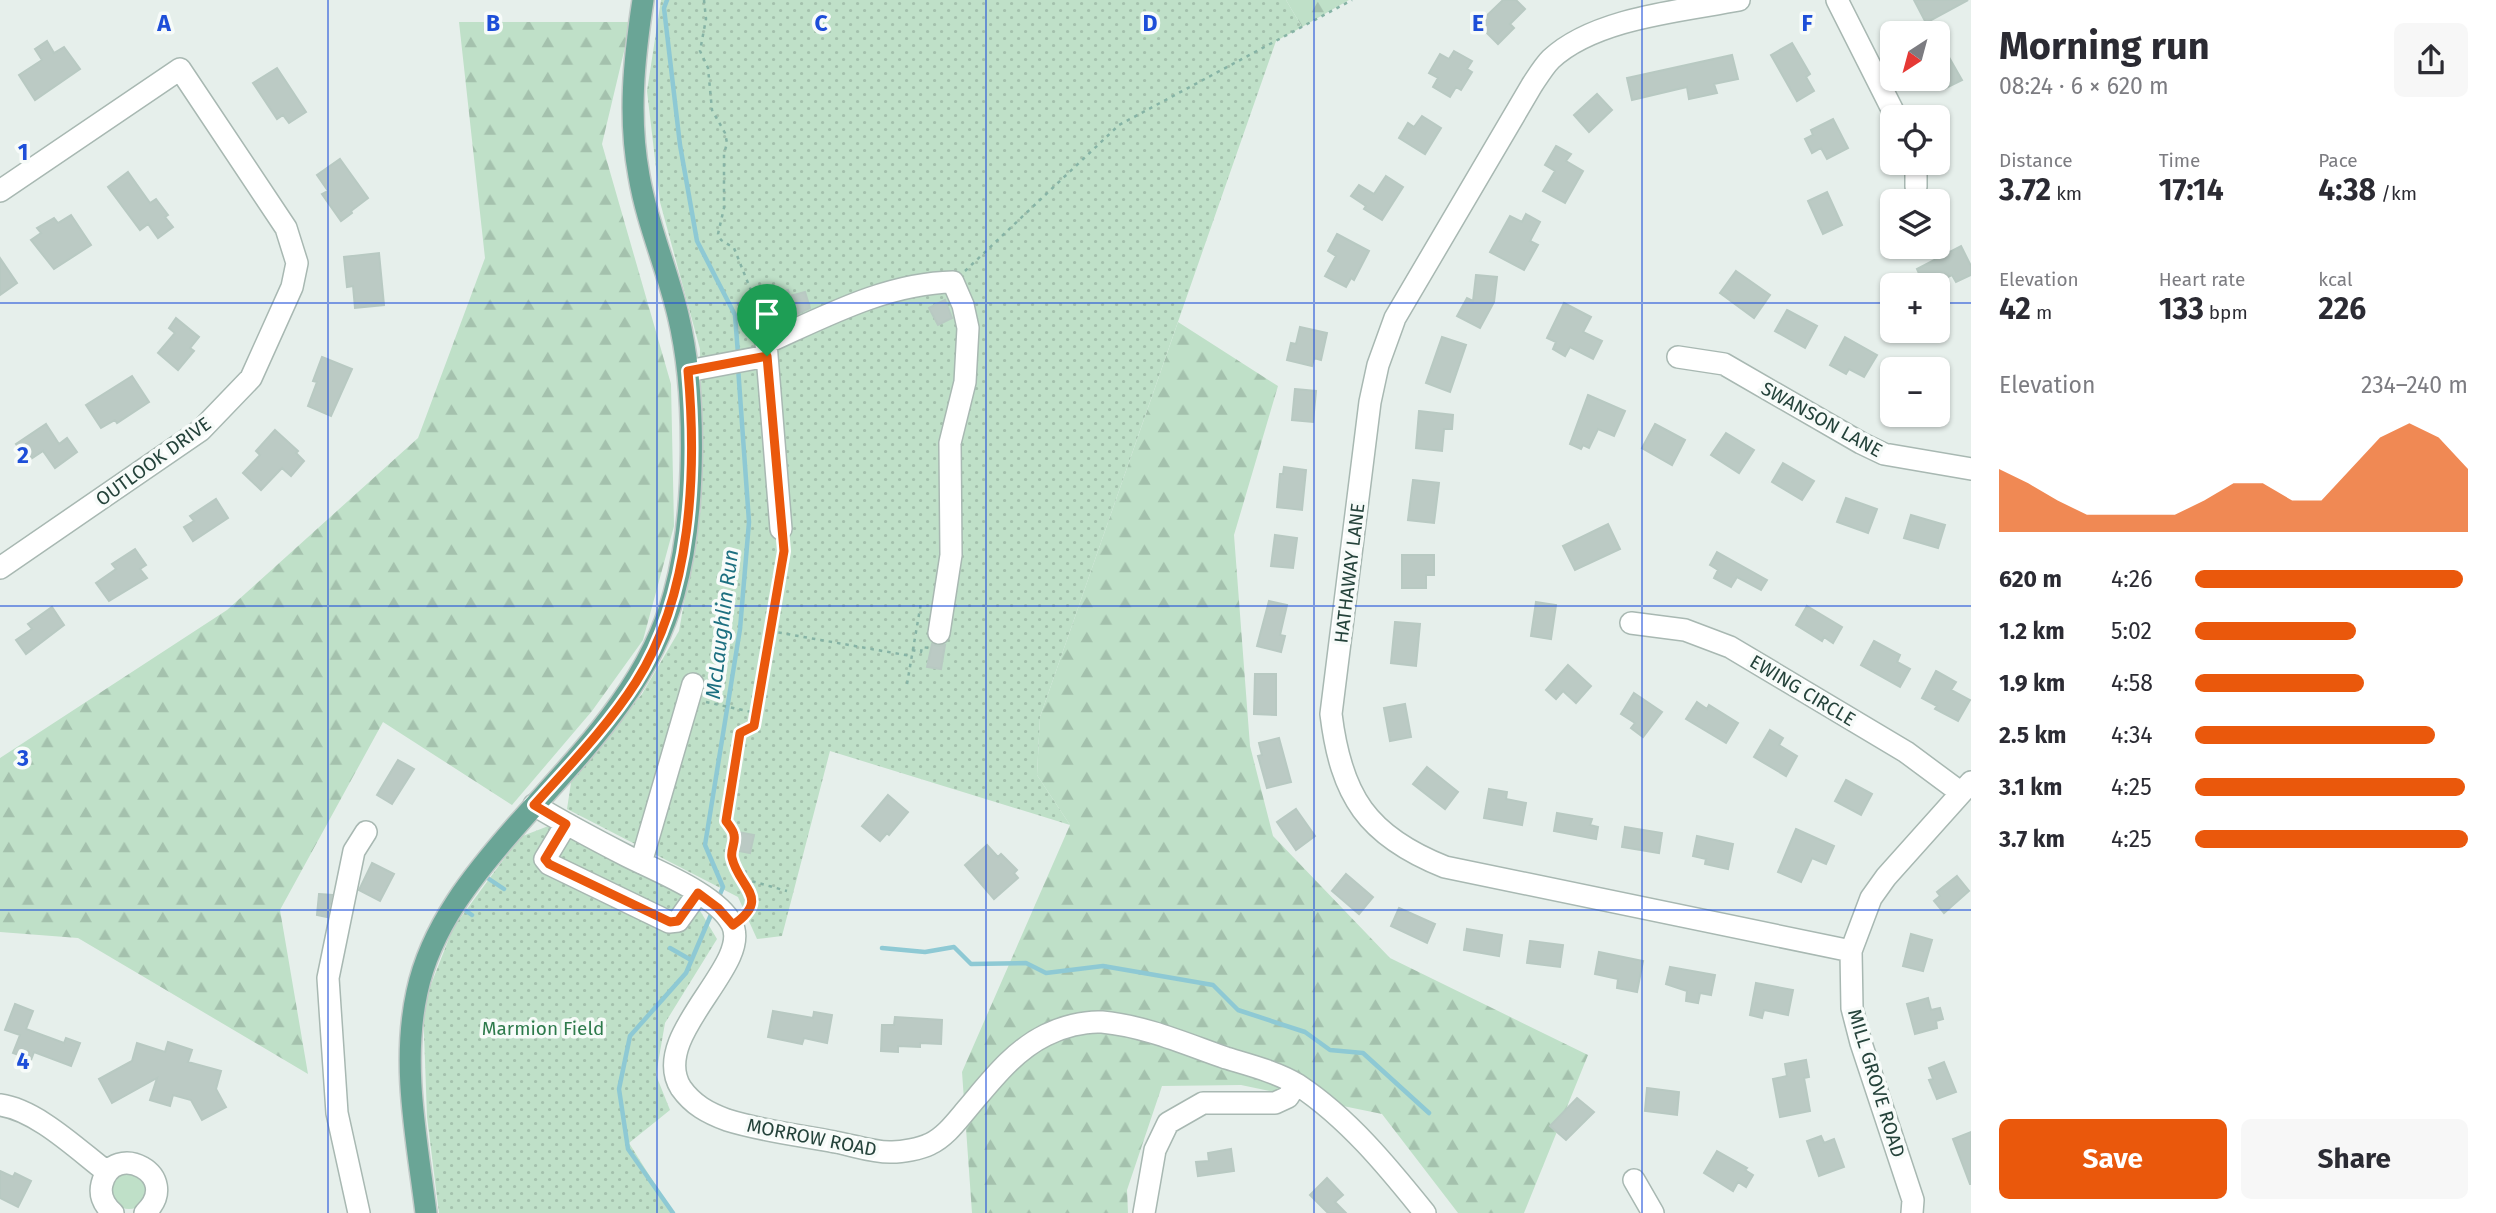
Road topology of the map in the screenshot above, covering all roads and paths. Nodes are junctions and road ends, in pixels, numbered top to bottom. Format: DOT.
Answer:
graph roads {
  1 [pos="643,0"];
  2 [pos="704,0"];
  3 [pos="1352,0"];
  4 [pos="1739,0"];
  5 [pos="1837,0"];
  6 [pos="1890,105"];
  7 [pos="1916,175"];
  8 [pos="1916,187"];
  9 [pos="0,191"];
  10 [pos="953,282"];
  11 [pos="758,315"];
  12 [pos="762,352"];
  13 [pos="1678,357"];
  14 [pos="688,371"];
  15 [pos="1971,469"];
  16 [pos="781,529"];
  17 [pos="0,569"];
  18 [pos="921,603"];
  19 [pos="1631,623"];
  20 [pos="771,631"];
  21 [pos="936,641"];
  22 [pos="912,650"];
  23 [pos="911,656"];
  24 [pos="693,684"];
  25 [pos="907,684"];
  26 [pos="709,703"];
  27 [pos="756,713"];
  28 [pos="1966,787"];
  29 [pos="534,805"];
  30 [pos="566,824"];
  31 [pos="366,832"];
  32 [pos="641,863"];
  33 [pos="744,879"];
  34 [pos="787,891"];
  35 [pos="702,896"];
  36 [pos="730,922"];
  37 [pos="1852,951"];
  38 [pos="1297,1084"];
  39 [pos="0,1105"];
  40 [pos="107,1172"];
  41 [pos="1634,1180"];
  42 [pos="113,1213"];
  43 [pos="145,1213"];
  44 [pos="359,1213"];
  45 [pos="425,1213"];
  46 [pos="1144,1213"];
  47 [pos="1425,1213"];
  48 [pos="1653,1213"];
  49 [pos="1912,1213"];
  1 -- 14 [label="main road"];
  2 -- 11 [label="path"];
  3 -- 10 [label="path"];
  4 -- 37 [label="street, HATHAWAY LANE"];
  5 -- 6 [label="street"];
  7 -- 8 [label="street"];
  9 -- 17 [label="street, OUTLOOK DRIVE"];
  10 -- 12 [label="street"];
  10 -- 21 [label="street"];
  11 -- 12 [label="street"];
  12 -- 14 [label="street"];
  12 -- 16 [label="street"];
  13 -- 15 [label="street, SWANSON LANE"];
  14 -- 29 [label="main road"];
  16 -- 20 [label="path"];
  18 -- 22 [label="path"];
  19 -- 28 [label="street, EWING CIRCLE"];
  20 -- 23 [label="path"];
  20 -- 27 [label="path"];
  21 -- 22 [label="path"];
  22 -- 23 [label="path"];
  23 -- 25 [label="path"];
  24 -- 32 [label="street"];
  26 -- 27 [label="path"];
  27 -- 33 [label="path"];
  28 -- 37 [label="street, MILL GROVE ROAD"];
  29 -- 30 [label="street"];
  29 -- 45 [label="main road"];
  30 -- 32 [label="street"];
  30 -- 35 [label="street"];
  31 -- 44 [label="street"];
  32 -- 35 [label="street"];
  33 -- 34 [label="path"];
  33 -- 36 [label="path"];
  35 -- 36 [label="street"];
  36 -- 38 [label="street, MORROW ROAD"];
  37 -- 49 [label="street, MILL GROVE ROAD"];
  38 -- 46 [label="street"];
  38 -- 47 [label="street, MORROW ROAD"];
  39 -- 40 [label="street"];
  40 -- 42 [label="street"];
  40 -- 43 [label="street"];
  41 -- 48 [label="street"];
}
